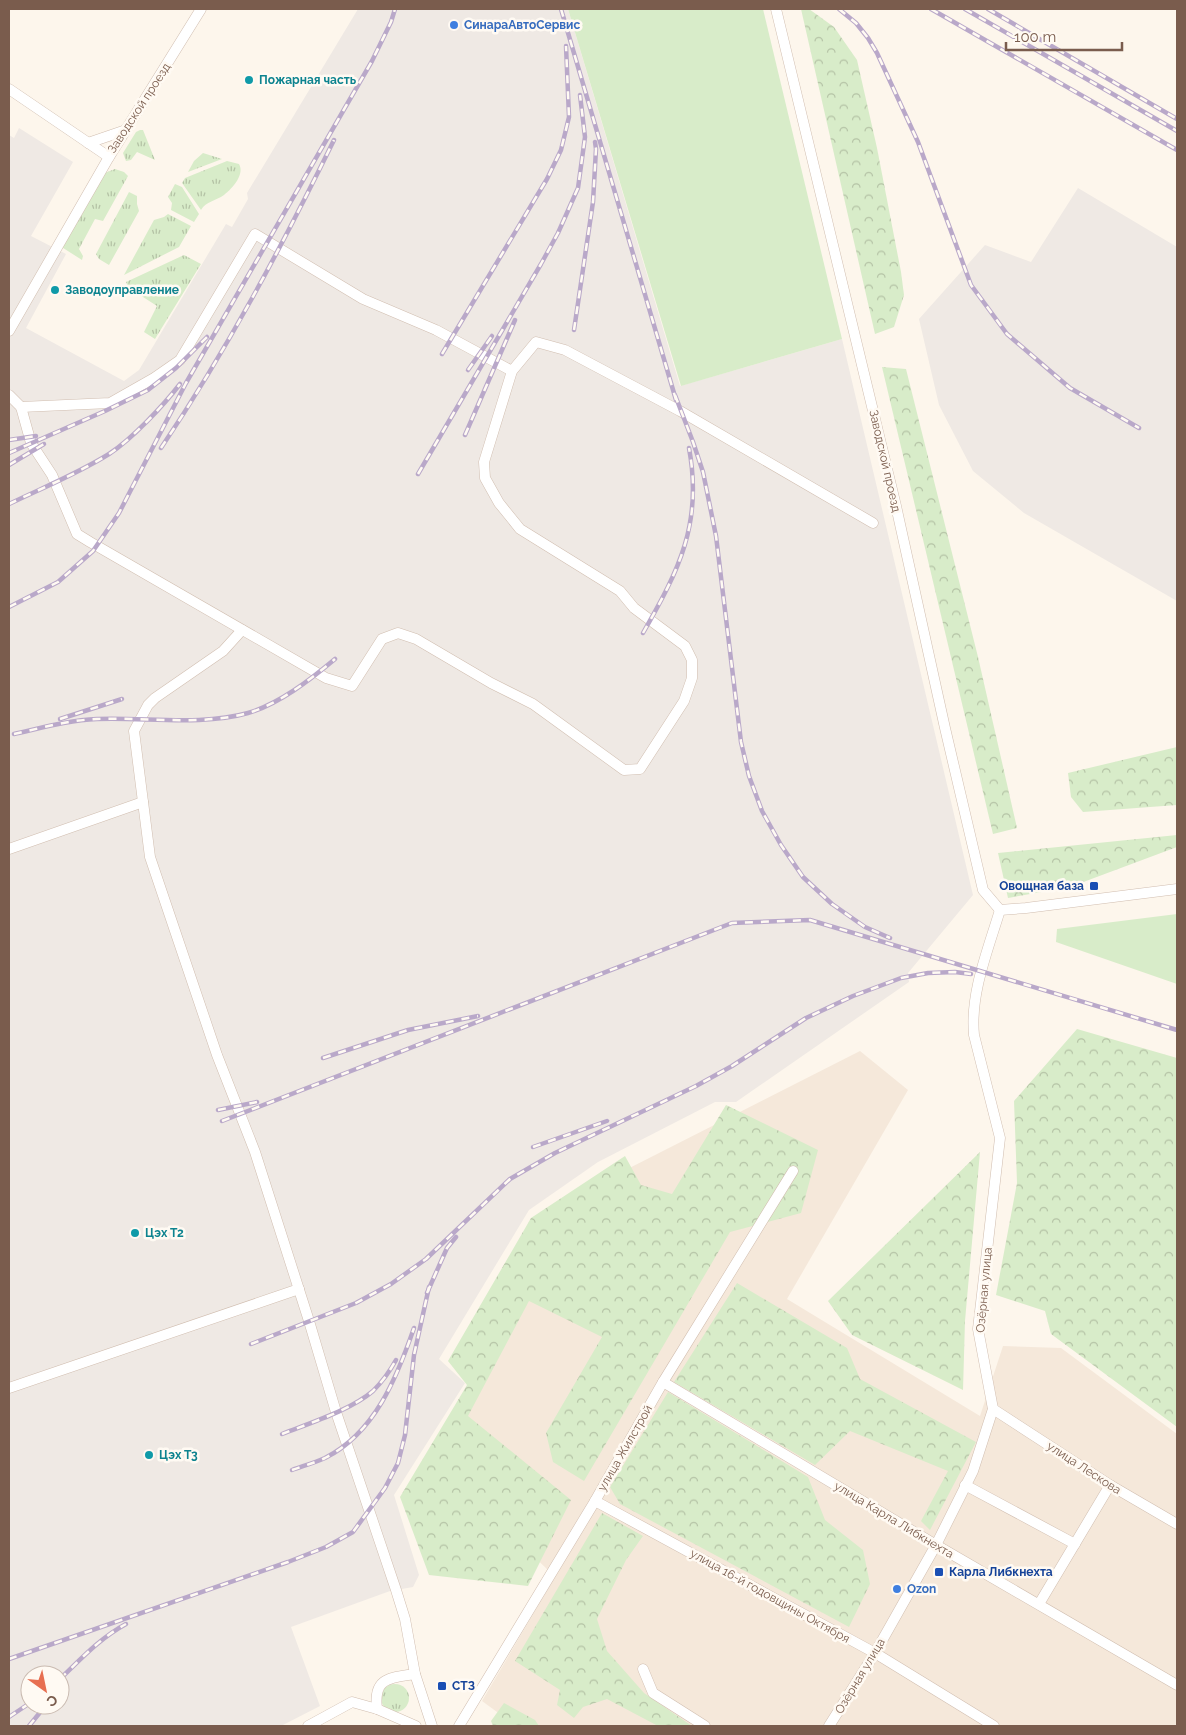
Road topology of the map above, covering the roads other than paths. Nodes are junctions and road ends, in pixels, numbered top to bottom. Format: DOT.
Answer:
graph roads {
  1 [pos="201,9"];
  2 [pos="776,9"];
  3 [pos="9,89"];
  4 [pos="126,130"];
  5 [pos="88,143"];
  6 [pos="109,157"];
  7 [pos="9,332"];
  8 [pos="512,371"];
  9 [pos="9,395"];
  10 [pos="21,407"];
  11 [pos="873,523"];
  12 [pos="242,630"];
  13 [pos="143,802"];
  14 [pos="9,849"];
  15 [pos="1177,890"];
  16 [pos="1000,910"];
  17 [pos="793,1171"];
  18 [pos="299,1288"];
  19 [pos="663,1382"];
  20 [pos="9,1388"];
  21 [pos="993,1409"];
  22 [pos="965,1485"];
  23 [pos="1110,1485"];
  24 [pos="595,1501"];
  25 [pos="1177,1524"];
  26 [pos="1075,1544"];
  27 [pos="936,1545"];
  28 [pos="1039,1604"];
  29 [pos="875,1653"];
  30 [pos="643,1669"];
  31 [pos="415,1674"];
  32 [pos="1177,1685"];
  33 [pos="377,1709"];
  34 [pos="308,1726"];
  35 [pos="416,1726"];
  36 [pos="432,1726"];
  37 [pos="459,1726"];
  38 [pos="705,1726"];
  39 [pos="829,1726"];
  40 [pos="994,1726"];
  1 -- 4 [label="street, Заводской проезд"];
  2 -- 16 [label="street, Заводской проезд"];
  3 -- 5 [label="street, Заводской проезд"];
  4 -- 5 [label="street"];
  4 -- 6 [label="street, Заводской проезд"];
  5 -- 6 [label="street, Заводской проезд"];
  6 -- 7 [label="street"];
  8 -- 10 [label="street"];
  8 -- 11 [label="street"];
  8 -- 12 [label="street"];
  9 -- 10 [label="street"];
  10 -- 12 [label="street"];
  12 -- 13 [label="street"];
  13 -- 14 [label="street"];
  13 -- 18 [label="street"];
  15 -- 16 [label="street"];
  16 -- 21 [label="street, Озёрная улица"];
  17 -- 19 [label="street, улица Жилстрой"];
  18 -- 20 [label="street"];
  18 -- 31 [label="street"];
  19 -- 24 [label="street, улица Жилстрой"];
  19 -- 27 [label="street, улица Карла Либкнехта"];
  21 -- 22 [label="street, Озёрная улица"];
  21 -- 23 [label="street, улица Лескова"];
  22 -- 26 [label="street"];
  22 -- 27 [label="street, Озёрная улица"];
  23 -- 25 [label="street, улица Лескова"];
  23 -- 26 [label="street"];
  24 -- 29 [label="street, улица 16-й годовщины Октября"];
  24 -- 37 [label="street, улица Жилстрой"];
  26 -- 28 [label="street"];
  27 -- 28 [label="street, улица Карла Либкнехта"];
  27 -- 29 [label="street, Озёрная улица"];
  28 -- 32 [label="street, улица Карла Либкнехта"];
  29 -- 39 [label="street, Озёрная улица"];
  29 -- 40 [label="street, улица 16-й годовщины Октября"];
  30 -- 38 [label="street"];
  31 -- 33 [label="street"];
  31 -- 36 [label="street"];
  33 -- 34 [label="street"];
  33 -- 35 [label="street"];
}
